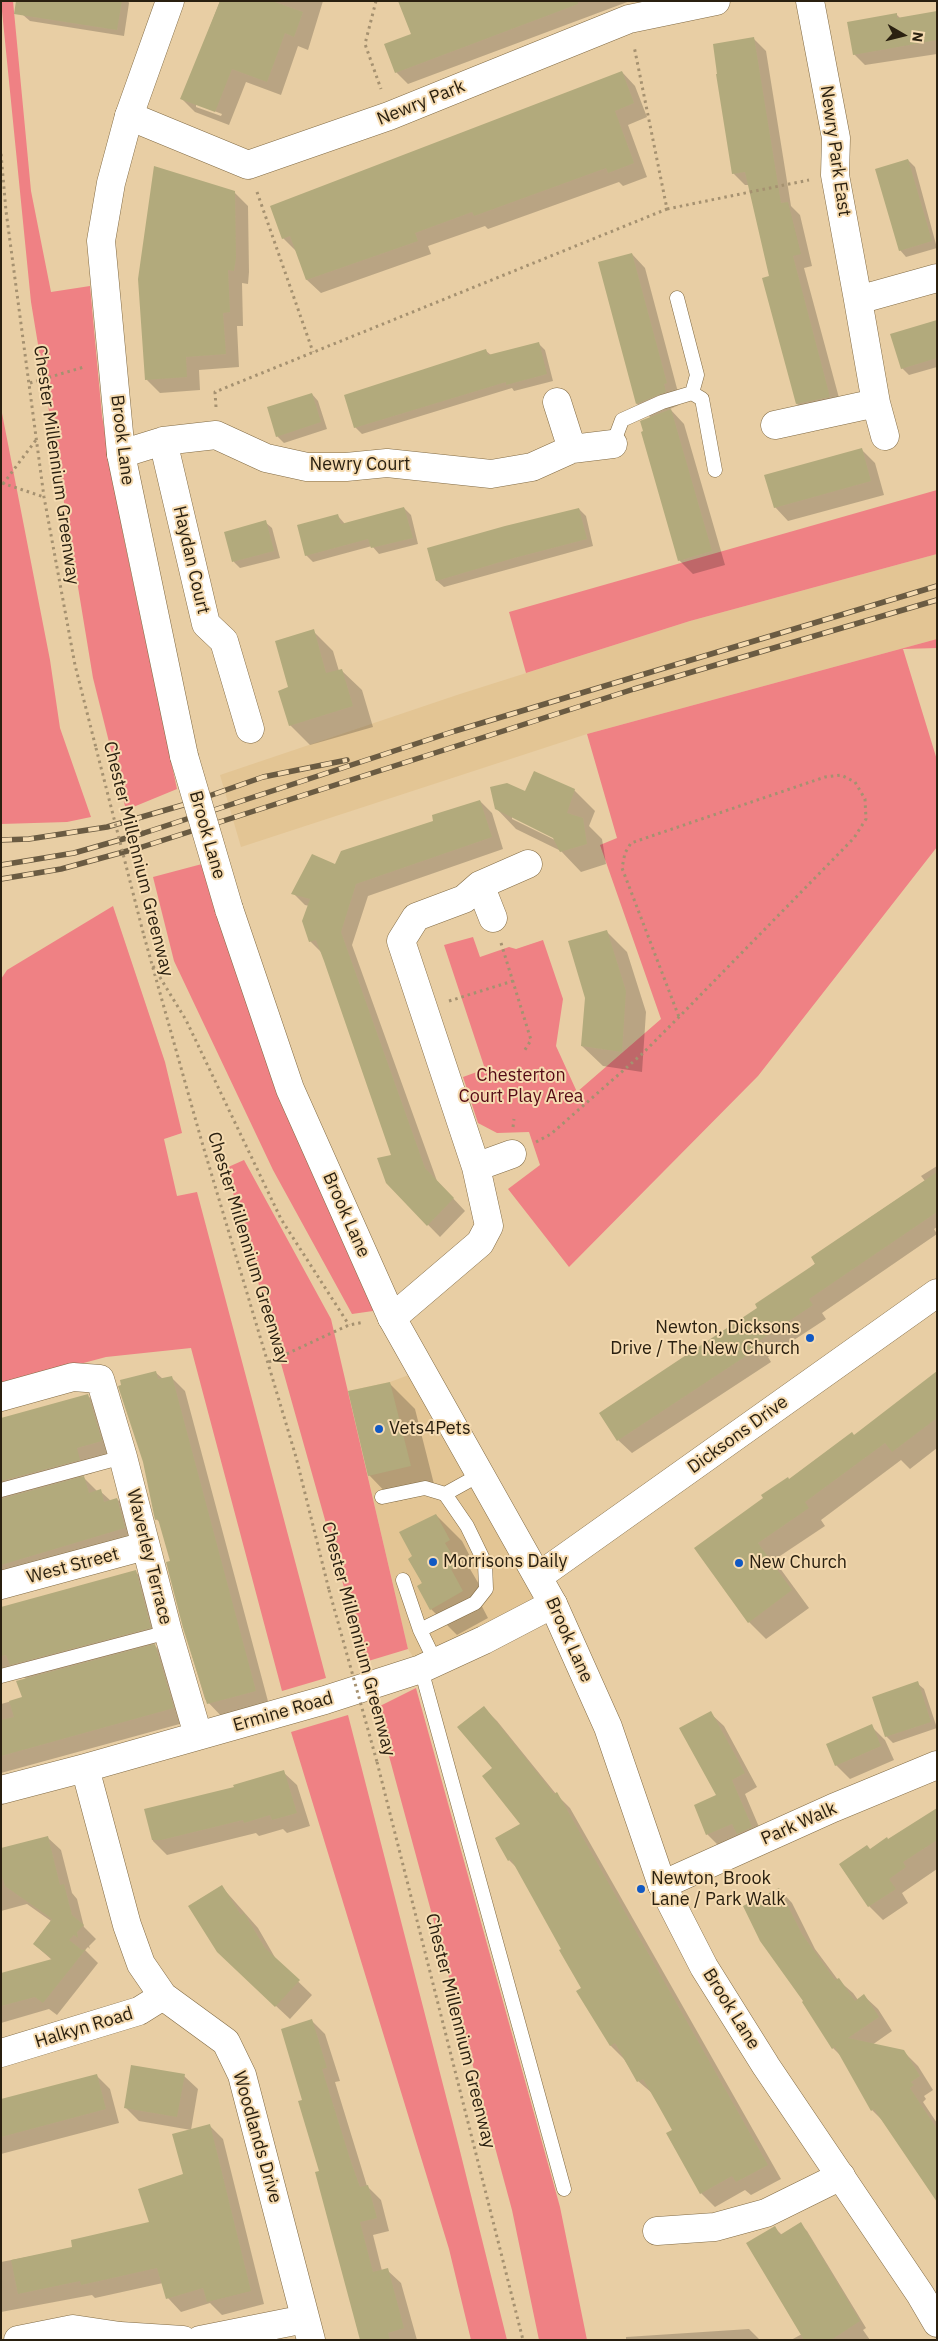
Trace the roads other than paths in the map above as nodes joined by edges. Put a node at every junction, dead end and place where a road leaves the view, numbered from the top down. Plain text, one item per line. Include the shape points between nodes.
1 (170, 1) edge
2 (716, 1) edge
3 (810, 1) edge
4 (129, 116) junction
5 (937, 278) edge
6 (677, 298) dead end
7 (858, 300) junction
8 (692, 393) junction
9 (557, 402) dead end
10 (876, 403) junction
11 (775, 425) dead end
12 (885, 436) dead end
13 (163, 441) junction
14 (613, 444) joint
15 (572, 449) junction
16 (121, 454) junction
17 (715, 470) dead end
18 (250, 729) dead end
19 (528, 864) dead end
20 (480, 886) junction
21 (493, 918) road end
22 (512, 1154) road end
23 (476, 1167) junction
24 (937, 1293) edge
25 (392, 1318) junction
26 (1, 1397) edge
27 (123, 1457) junction
28 (481, 1474) junction
29 (1, 1490) edge
30 (445, 1494) junction
31 (382, 1497) dead end
32 (145, 1546) junction
33 (539, 1576) junction
34 (403, 1580) dead end
35 (1, 1585) edge
36 (553, 1604) junction
37 (420, 1630) junction
38 (168, 1632) junction
39 (429, 1666) junction
40 (1, 1676) edge
41 (198, 1735) junction
42 (937, 1765) edge
43 (85, 1768) junction
44 (1, 1790) edge
45 (662, 1884) junction
46 (163, 1996) junction
47 (1, 2053) edge
48 (841, 2176) junction
49 (564, 2189) dead end
50 (657, 2231) dead end
51 (937, 2323) edge
52 (308, 2330) edge
53 (18, 2340) edge
54 (183, 2340) edge
55 (200, 2340) edge

1 - 4 street, Brook Lane
2 - 4 street, Newry Park via 629,18 390,116 248,165
3 - 7 street, Newry Park East via 836,138 835,175
4 - 16 street, Brook Lane via 111,183 101,241
5 - 7 street
6 - 8 lane via 697,375
7 - 10 street, Newry Park East
8 - 14 lane via 622,420
8 - 17 lane via 702,399
9 - 15 street
10 - 11 street
10 - 12 street, Newry Park East
13 - 15 street, Newry Court via 216,435 266,458 307,467 346,468 387,463 491,474 532,467
13 - 16 street
13 - 18 street, Haydan Court via 206,624 224,642
14 - 15 street, Newry Court
16 - 25 street, Brook Lane, bridge via 184,756 229,909 290,1089
19 - 20 street
20 - 21 street
20 - 23 street via 464,899 416,917 401,941
22 - 23 street
23 - 25 street via 488,1226 480,1243
24 - 33 street, Dicksons Drive
25 - 28 street, Brook Lane
26 - 27 street, Waverley Terrace via 73,1378 100,1379
27 - 29 lane
27 - 32 street, Waverley Terrace
28 - 30 lane
28 - 33 street, Brook Lane
30 - 31 lane via 425,1488
30 - 37 lane via 467,1526 485,1563 486,1589 475,1603
32 - 35 street, West Street
32 - 38 street, Waverley Terrace
33 - 36 street, Brook Lane
34 - 37 lane
36 - 39 street, Ermine Road
36 - 45 street, Brook Lane via 608,1727
37 - 39 lane
38 - 40 lane
38 - 41 street, Waverley Terrace
39 - 41 street, Ermine Road via 325,1700
39 - 49 lane
41 - 43 street, Ermine Road
42 - 45 street, Park Walk
43 - 44 street, Ermine Road
43 - 46 street, Woodlands Drive via 127,1925 141,1964
45 - 48 street, Brook Lane via 704,1967
46 - 47 street, Halkyn Road via 139,2012
46 - 52 street, Woodlands Drive via 226,2042 242,2075
48 - 50 street via 766,2213 715,2227
48 - 51 street, Brook Lane
52 - 55 street
53 - 54 street via 73,2329

